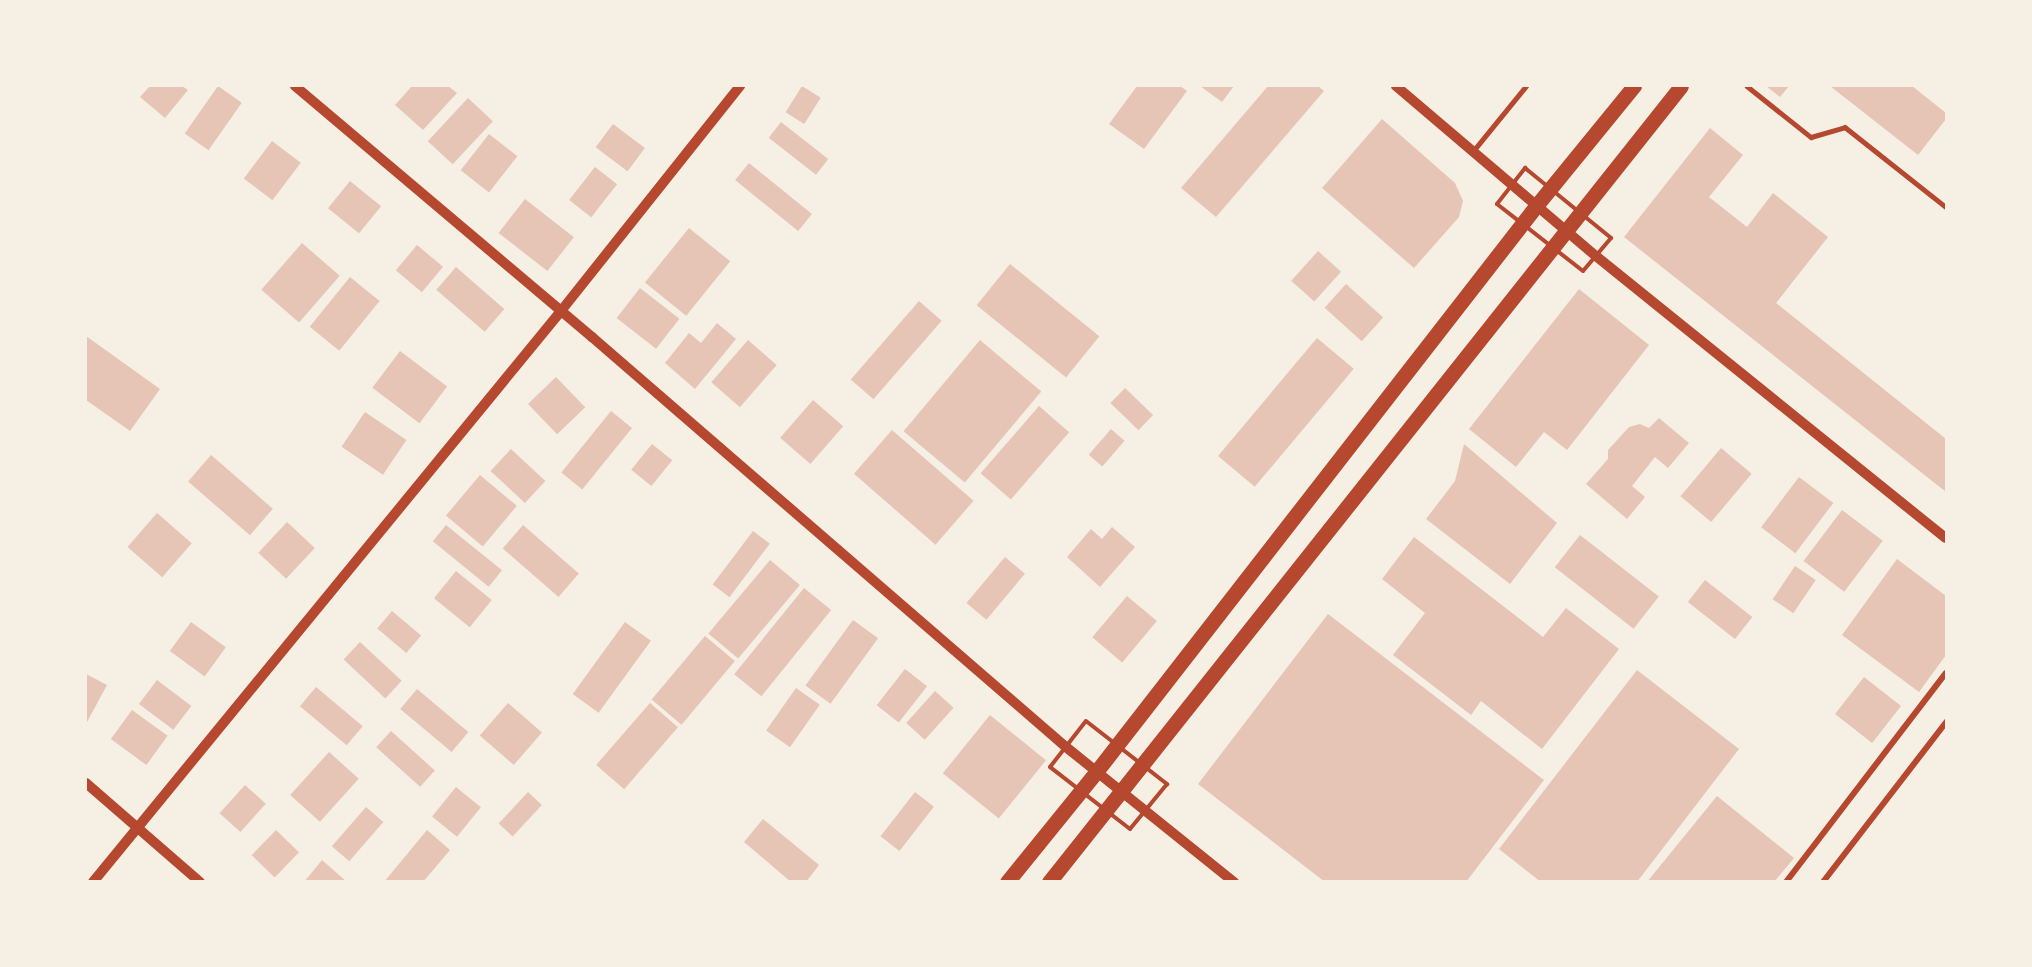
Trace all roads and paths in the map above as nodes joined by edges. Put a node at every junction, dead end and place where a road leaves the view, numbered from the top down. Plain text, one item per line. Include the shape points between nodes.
1 (295, 86) edge
2 (740, 86) edge
3 (1395, 86) edge
4 (1526, 86) edge
5 (1634, 86) edge
6 (1681, 86) edge
7 (1747, 86) edge
8 (1472, 152) junction
9 (1536, 206) junction
10 (1947, 207) edge
11 (1565, 230) junction
12 (561, 311) junction
13 (1947, 537) edge
14 (1947, 673) edge
15 (1947, 722) edge
16 (1096, 772) junction
17 (86, 783) edge
18 (1121, 792) junction
19 (137, 827) junction
20 (93, 882) edge
21 (200, 882) edge
22 (1007, 882) edge
23 (1048, 882) edge
24 (1234, 882) edge
25 (1786, 882) edge
26 (1823, 882) edge

1 - 12 street
2 - 12 street
3 - 8 street
4 - 8 lane
5 - 9 main road
6 - 11 main road
7 - 10 lane via 1810,137 1845,127
8 - 9 street
9 - 11 street
9 - 16 main road
11 - 13 street
11 - 18 main road
12 - 16 street
12 - 19 street
14 - 25 street
15 - 26 street
16 - 18 street
16 - 22 main road
17 - 19 street
18 - 23 main road
18 - 24 street
19 - 20 street
19 - 21 street

